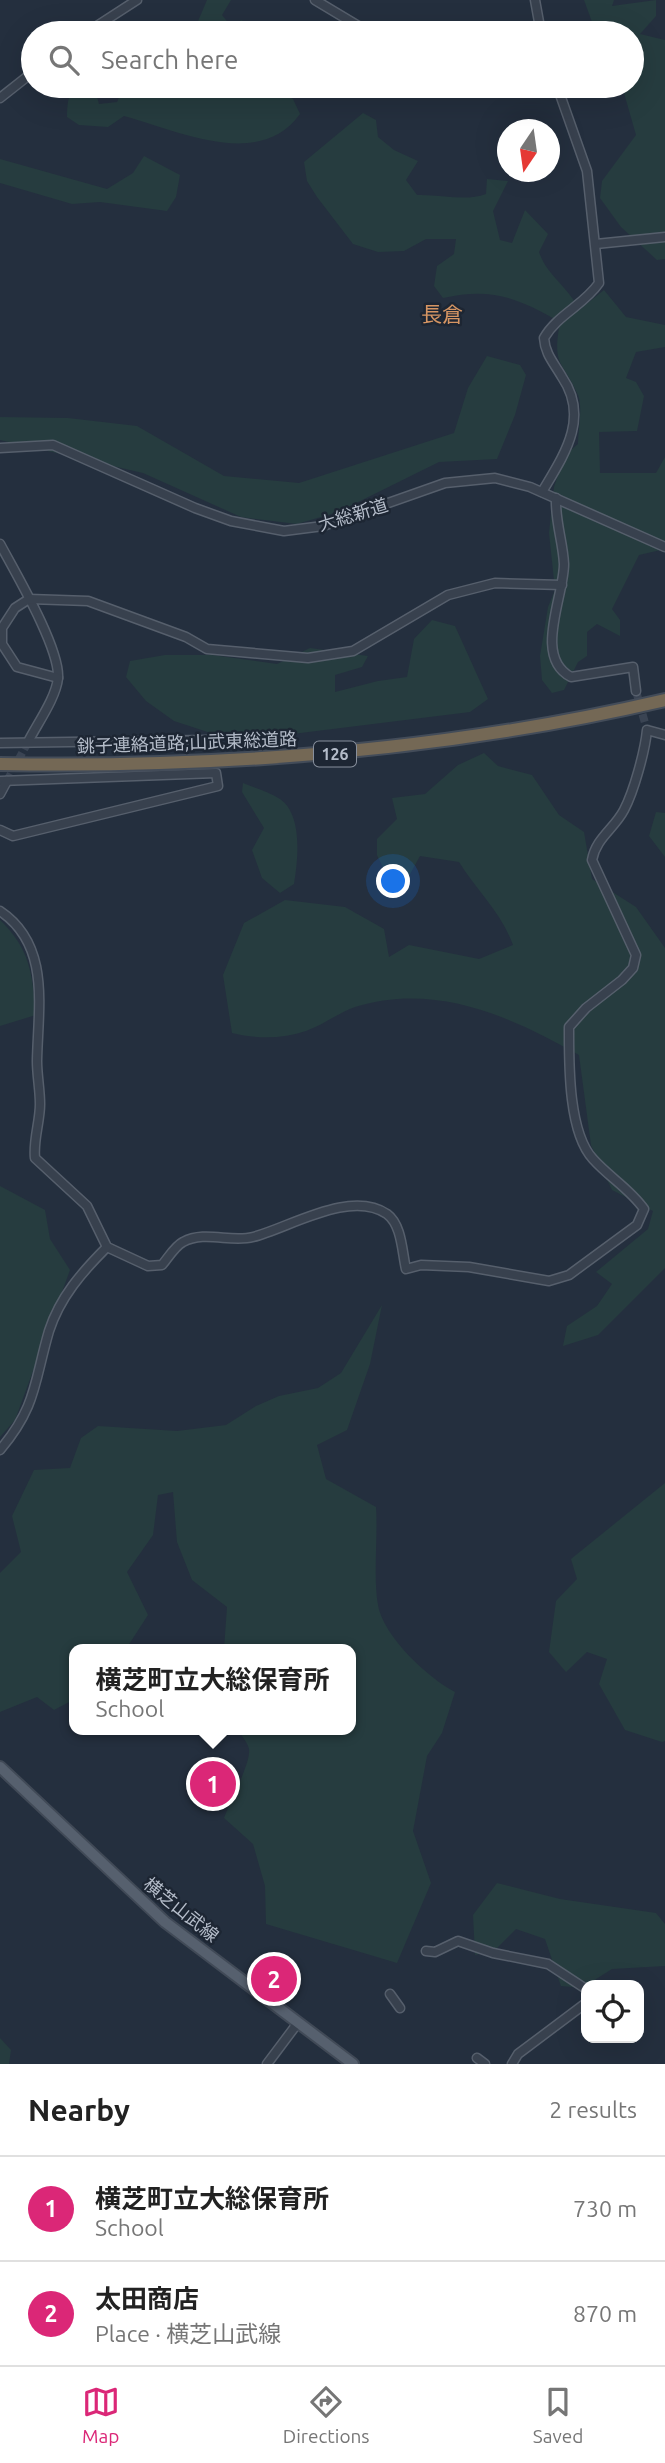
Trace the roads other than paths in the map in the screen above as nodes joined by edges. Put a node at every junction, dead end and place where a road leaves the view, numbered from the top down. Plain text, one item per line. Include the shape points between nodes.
1 (137, 0) edge
2 (315, 0) edge
3 (535, 0) edge
4 (105, 21) edge
5 (350, 21) edge
6 (539, 21) edge
7 (21, 81) edge
8 (0, 98) edge
9 (560, 98) edge
10 (665, 237) edge
11 (596, 244) junction
12 (0, 448) edge
13 (542, 492) junction
14 (556, 498) junction
15 (0, 544) edge
16 (665, 547) edge
17 (562, 585) junction
18 (29, 599) junction
19 (58, 678) junction
20 (636, 691) tunnel mouth
21 (665, 700) edge
22 (665, 735) edge
23 (209, 740) dead end
24 (28, 742) junction
25 (0, 743) edge
26 (0, 764) edge
27 (3, 781) edge
28 (0, 794) edge
29 (0, 830) edge
30 (0, 911) edge
31 (107, 1247) junction
32 (0, 1450) edge
33 (0, 1767) edge
34 (426, 1951) dead end
35 (581, 1986) edge
36 (390, 1994) dead end
37 (581, 2007) edge
38 (400, 2008) dead end
39 (297, 2024) junction
40 (477, 2058) dead end
41 (267, 2064) edge
42 (353, 2064) edge
43 (485, 2064) edge
44 (512, 2064) edge

1 - 4 street
2 - 5 street
3 - 6 street
7 - 8 street
9 - 11 street via 587,171
10 - 11 street
11 - 13 street via 599,284 550,327 544,338 550,359 575,398 575,419 567,447
12 - 13 street, 大総新道 via 53,445 195,508 268,530 323,526 444,483 470,479 495,478
13 - 14 street, 大総新道
14 - 16 street, 大総新道
14 - 17 street
15 - 18 street
17 - 18 street via 495,583 448,595 353,651 308,659 207,649 88,601
17 - 20 street via 553,653 559,670 571,677 632,667
18 - 19 street via 54,656
18 - 19 street via 15,608 2,628 2,645 17,667
19 - 24 street
21 - 26 highway, 銚子連絡道路;山武東総道路 / 126 via 474,737 308,757 154,765
22 - 31 street via 647,730 642,763 624,810 594,847 592,860 628,933 636,955 633,968 569,1027 581,1142 644,1209 637,1225 569,1275 549,1281 469,1267 421,1265 406,1269 397,1227 390,1216 355,1207 323,1211 250,1238 196,1237 181,1242 162,1265 148,1266
23 - 24 street
24 - 25 street
27 - 28 street
27 - 29 street via 216,773 218,786 13,836
30 - 31 street via 22,930 39,983 40,1106 35,1158 87,1206
31 - 32 street via 70,1286 50,1329 36,1392
33 - 39 main road, 横芝山武線 via 154,1912
34 - 35 street via 435,1952 458,1941 548,1964
36 - 38 street
37 - 44 street via 518,2054
39 - 41 street
39 - 42 main road, 横芝山武線
40 - 43 street

